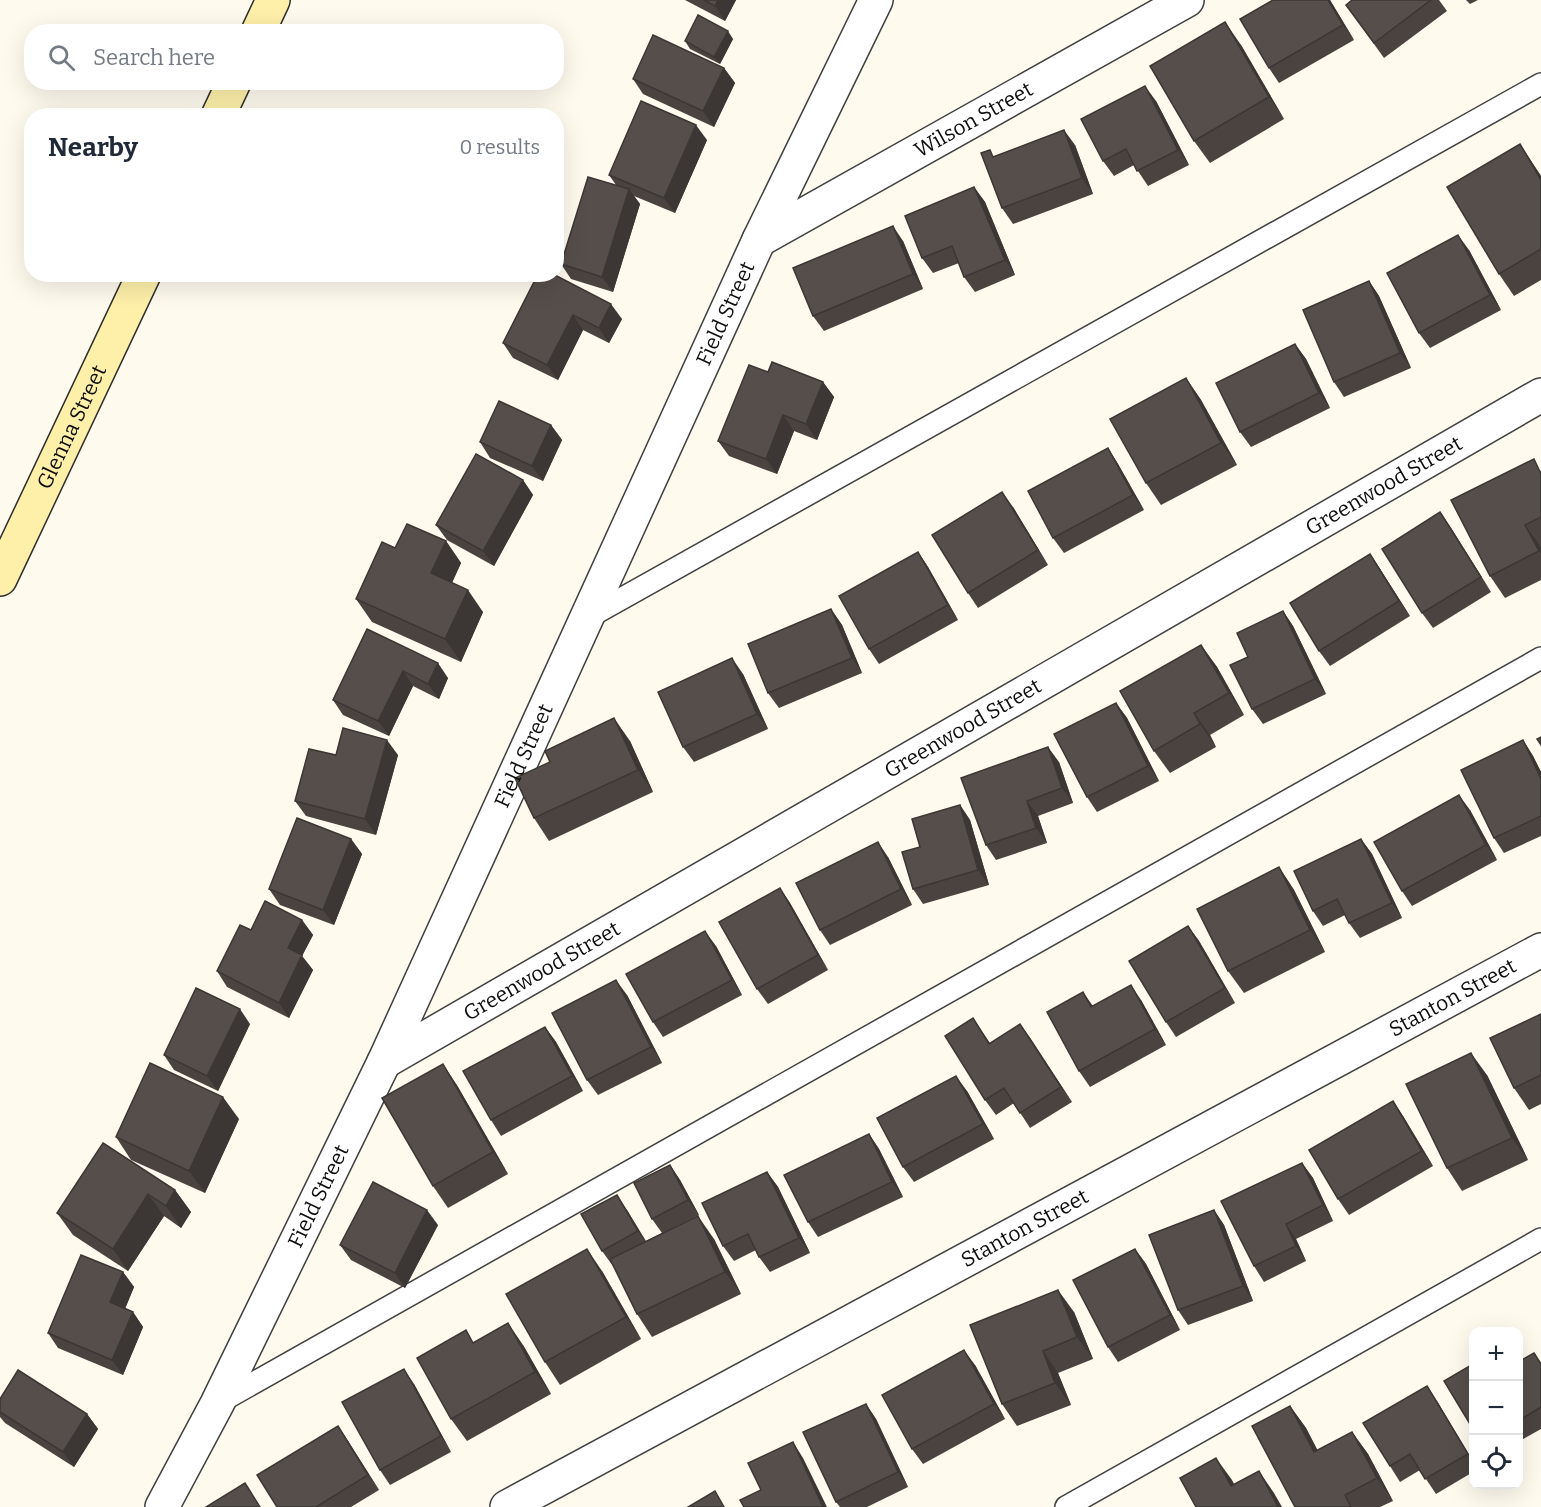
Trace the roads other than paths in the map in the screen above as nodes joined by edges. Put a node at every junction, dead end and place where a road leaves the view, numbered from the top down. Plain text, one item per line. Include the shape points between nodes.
1 (273, 0) edge
2 (876, 0) edge
3 (1187, 0) edge
4 (262, 24) edge
5 (1541, 84) edge
6 (230, 90) edge
7 (222, 108) edge
8 (759, 240) junction
9 (140, 282) edge
10 (1541, 395) edge
11 (0, 579) edge
12 (586, 618) junction
13 (1541, 658) edge
14 (1541, 950) edge
15 (384, 1062) junction
16 (1541, 1239) edge
17 (218, 1404) junction
18 (162, 1507) edge
19 (507, 1507) edge
20 (1066, 1507) edge

1 - 4 main road
2 - 8 street, Field Street
3 - 8 street, Wilson Street
5 - 12 lane
6 - 7 main road
8 - 12 street, Field Street
9 - 11 main road, Glenna Street
10 - 15 street, Greenwood Street
12 - 15 street, Field Street
13 - 17 lane
14 - 19 street, Stanton Street
15 - 17 street, Field Street
16 - 20 lane
17 - 18 street, Field Street

